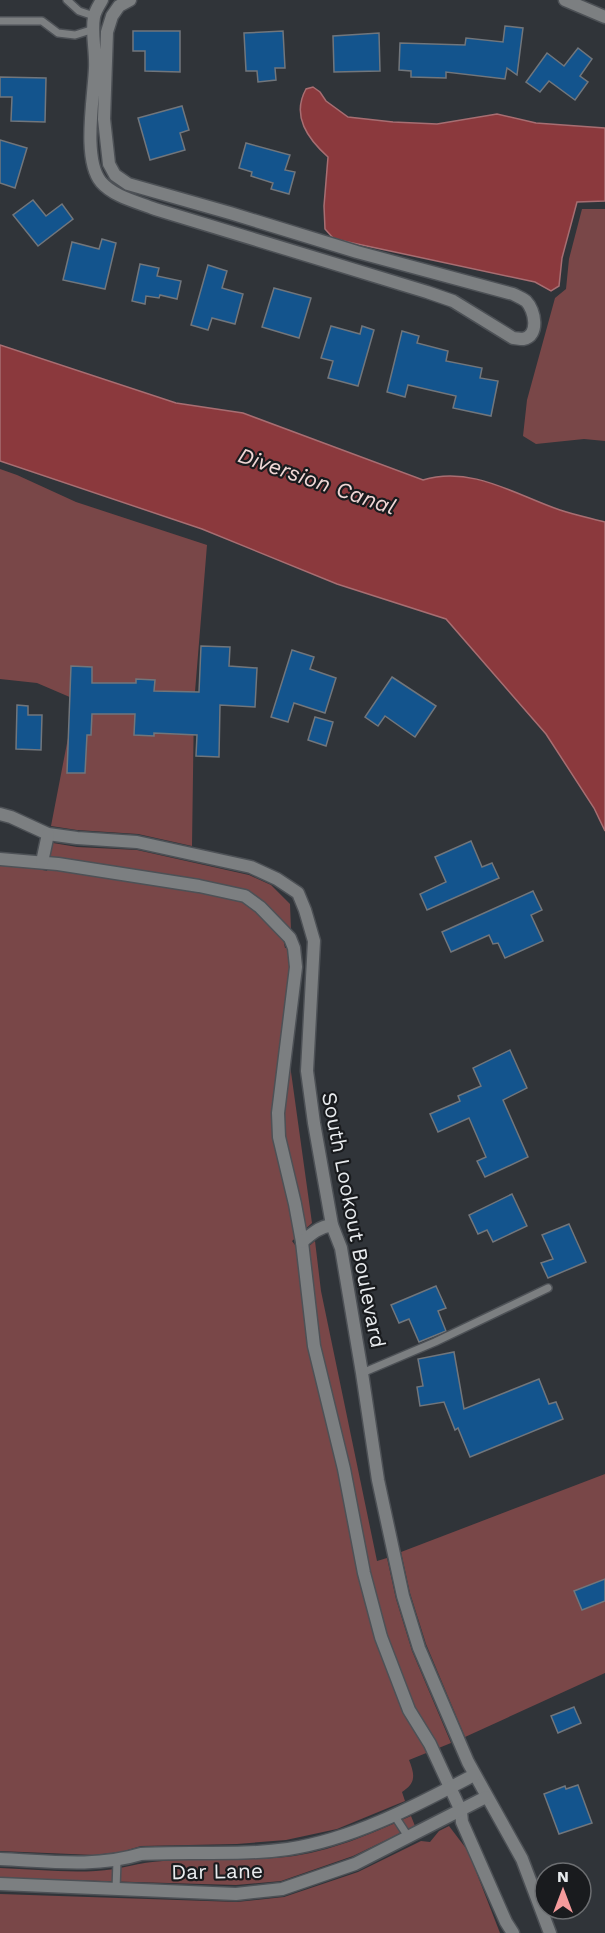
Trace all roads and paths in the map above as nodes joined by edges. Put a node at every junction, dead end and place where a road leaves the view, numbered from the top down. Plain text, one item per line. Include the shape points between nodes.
1 (67, 0) edge
2 (102, 0) edge
3 (130, 0) edge
4 (565, 0) edge
5 (94, 16) junction
6 (605, 17) edge
7 (0, 21) edge
8 (94, 29) junction
9 (99, 91) junction
10 (125, 182) junction
11 (117, 194) junction
12 (285, 231) junction
13 (279, 247) junction
14 (408, 267) junction
15 (402, 284) junction
16 (0, 814) edge
17 (48, 834) junction
18 (0, 859) edge
19 (42, 862) junction
20 (312, 932) junction
21 (290, 938) junction
22 (332, 1225) junction
23 (302, 1242) junction
24 (548, 1288) dead end
25 (362, 1373) junction
26 (474, 1775) junction
27 (450, 1787) junction
28 (486, 1797) junction
29 (461, 1811) junction
30 (394, 1815) junction
31 (409, 1838) junction
32 (0, 1859) edge
33 (117, 1860) junction
34 (0, 1884) edge
35 (116, 1889) junction
36 (513, 1933) edge
37 (550, 1933) edge

1 - 5 lane
2 - 5 street
3 - 9 street via 112,16
4 - 6 street
5 - 8 street
7 - 8 lane via 42,21 58,33 75,35
8 - 9 street
9 - 10 street via 109,164
9 - 11 street via 91,137 94,168 102,182
10 - 11 street
10 - 12 street
11 - 13 street
12 - 13 street
12 - 14 street
13 - 15 street
14 - 15 street
14 - 15 street via 513,294 531,308 535,325 524,339 513,338 453,301
16 - 17 street, South Lookout Boulevard
17 - 19 street
17 - 20 street, South Lookout Boulevard via 137,842 252,867 298,893
18 - 19 street
19 - 21 street via 245,896
20 - 21 street
20 - 22 street, South Lookout Boulevard via 307,1071
21 - 23 street via 296,967 278,1113 279,1137
22 - 23 street via 324,1226
22 - 25 street, South Lookout Boulevard via 341,1248
23 - 27 street via 314,1346 372,1605 401,1690
24 - 25 lane
25 - 26 street, South Lookout Boulevard via 378,1480 403,1596 419,1647
26 - 27 street, Dar Lane
26 - 28 street, South Lookout Boulevard
27 - 29 street
27 - 30 street, Dar Lane
28 - 29 street, Dar Lane
28 - 37 street, South Lookout Boulevard via 522,1859
29 - 31 street, Dar Lane
29 - 36 street via 462,1822
30 - 31 lane
30 - 33 street, Dar Lane via 339,1837 287,1849 166,1852
31 - 35 street, Dar Lane via 355,1864 282,1889 237,1894
32 - 33 street, Dar Lane via 94,1863
33 - 35 lane
34 - 35 street, Dar Lane

